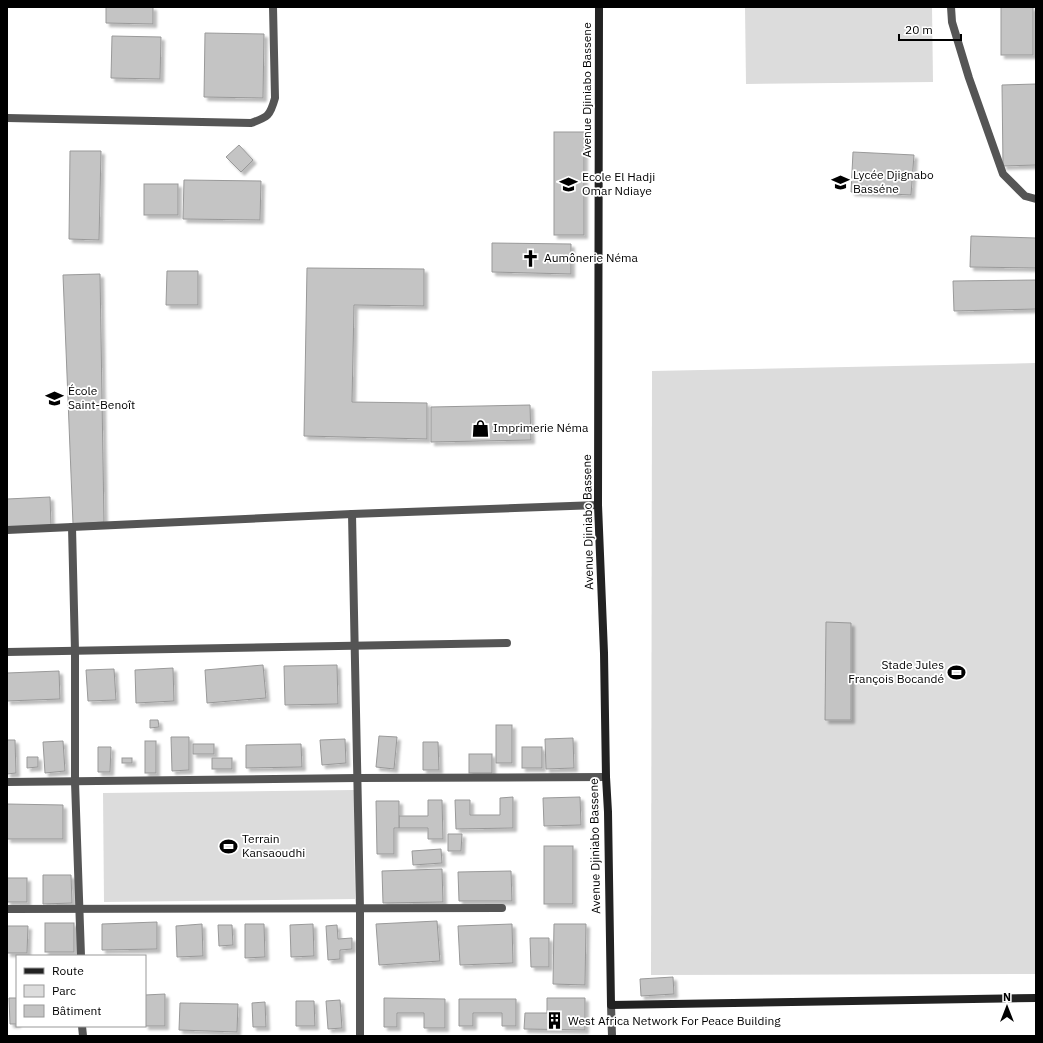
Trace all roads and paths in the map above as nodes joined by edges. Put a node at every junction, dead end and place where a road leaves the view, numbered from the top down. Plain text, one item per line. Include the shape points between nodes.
1 (273, 7) edge
2 (599, 7) edge
3 (951, 7) edge
4 (7, 118) edge
5 (1036, 199) edge
6 (598, 505) junction
7 (352, 514) junction
8 (72, 527) junction
9 (7, 530) edge
10 (507, 643) dead end
11 (354, 645) junction
12 (75, 651) junction
13 (7, 652) edge
14 (357, 778) junction
15 (606, 778) junction
16 (7, 782) edge
17 (75, 782) junction
18 (502, 908) dead end
19 (7, 909) edge
20 (81, 909) junction
21 (360, 909) junction
22 (81, 955) edge
23 (1036, 998) edge
24 (611, 1006) junction
25 (360, 1036) edge
26 (612, 1036) edge

1 - 4 street via 275,98 272,110 264,119 251,123
2 - 6 main road, Avenue Djiniabo Bassene
3 - 5 street via 952,22 965,65 1003,174 1025,196
6 - 7 street
6 - 15 main road, Avenue Djiniabo Bassene
7 - 8 street
7 - 11 street
8 - 9 street
8 - 12 street
10 - 11 street
11 - 12 street
11 - 14 street
12 - 13 street
12 - 17 street
14 - 15 street
14 - 17 street
14 - 21 street
15 - 24 main road, Avenue Djiniabo Bassene
16 - 17 street
17 - 20 street
18 - 21 street
19 - 20 street
20 - 21 street
20 - 22 street
21 - 25 street
23 - 24 main road
24 - 26 street, Avenue Djiniabo Bassene

